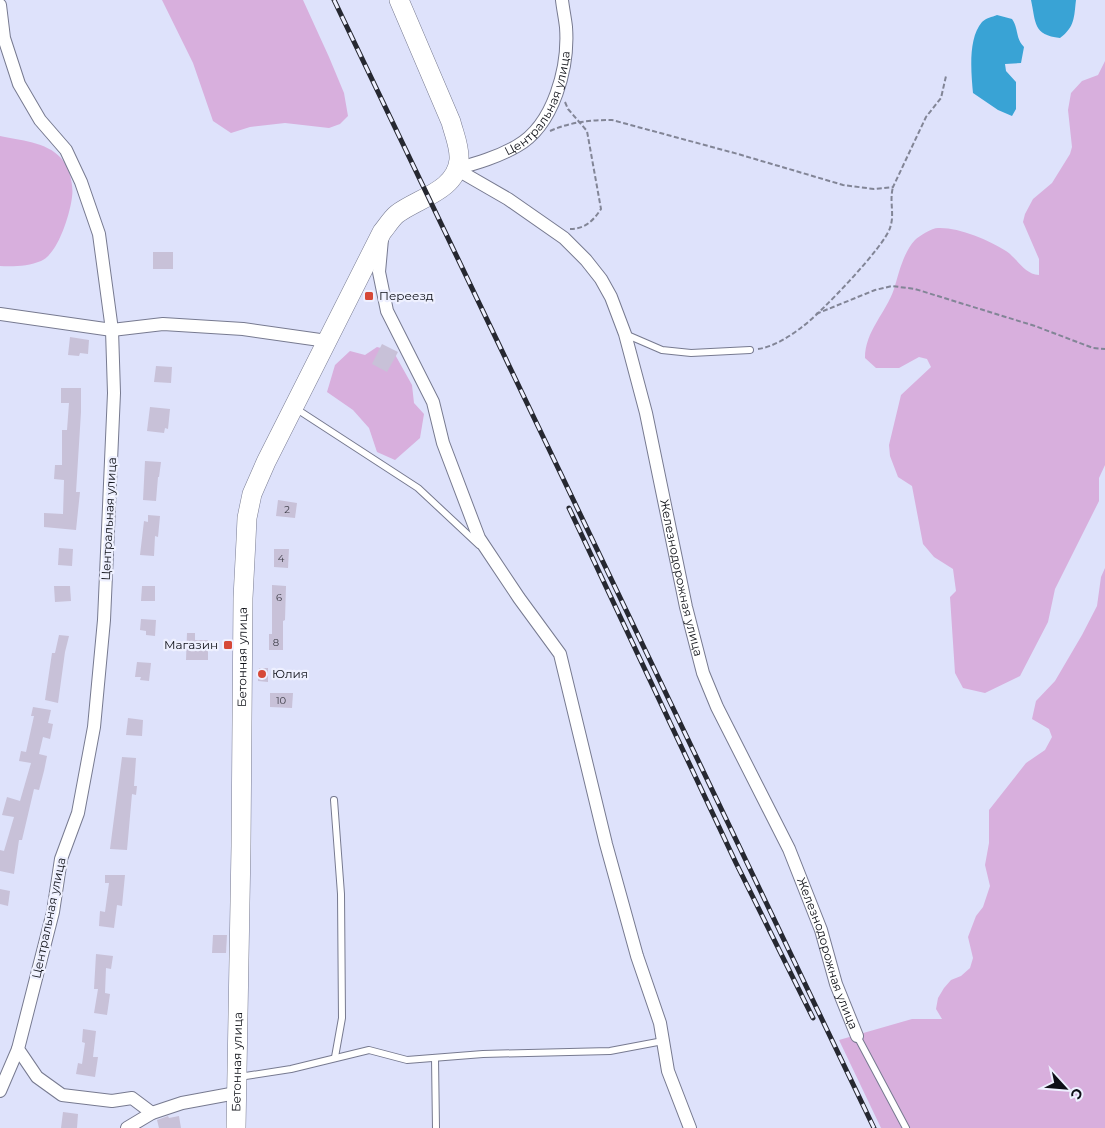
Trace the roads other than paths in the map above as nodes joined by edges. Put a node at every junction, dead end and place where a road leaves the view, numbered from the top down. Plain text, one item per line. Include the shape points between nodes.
1 (399, 0) edge
2 (562, 0) edge
3 (0, 5) edge
4 (456, 170) junction
5 (387, 226) junction
6 (0, 314) edge
7 (112, 330) junction
8 (625, 334) junction
9 (327, 341) junction
10 (750, 350) road end
11 (294, 407) junction
12 (490, 554) junction
13 (334, 800) dead end
14 (857, 1036) joint
15 (663, 1041) junction
16 (18, 1049) junction
17 (335, 1057) junction
18 (435, 1058) junction
19 (236, 1085) junction
20 (0, 1091) edge
21 (152, 1112) junction
22 (127, 1128) edge
23 (236, 1128) edge
24 (436, 1128) edge
25 (690, 1128) edge
26 (906, 1128) edge

1 - 4 main road via 451,122 458,151
2 - 4 street, Центральная улица via 566,28 563,67 555,98 540,128 518,146
3 - 7 street, Центральная улица via 4,38 19,84 40,120 66,150 99,234
4 - 5 main road via 444,186 398,214
4 - 8 street, Железнодорожная улица via 508,199 564,238 601,279
5 - 9 main road, Бетонная улица
5 - 12 street via 379,272 387,311 433,402 443,443 478,538
6 - 7 street
7 - 9 street via 162,324 243,329
7 - 16 street, Центральная улица via 114,393 106,580 94,727 78,813 61,858 53,912
8 - 10 lane via 662,350 690,353
8 - 14 street, Железнодорожная улица via 646,414 702,672 789,849
9 - 11 main road, Бетонная улица
11 - 12 lane via 418,488
11 - 19 main road, Бетонная улица via 258,479 247,518
12 - 15 street via 560,654 606,844
13 - 17 lane via 341,894 342,1018
14 - 26 lane
15 - 18 lane via 610,1051
15 - 25 street via 668,1071
16 - 20 street, Центральная улица
16 - 21 street via 37,1077 62,1094 112,1101 132,1098
17 - 18 lane via 369,1050 407,1060
17 - 19 lane
18 - 24 lane
19 - 21 street
19 - 23 main road, Бетонная улица
21 - 22 street

